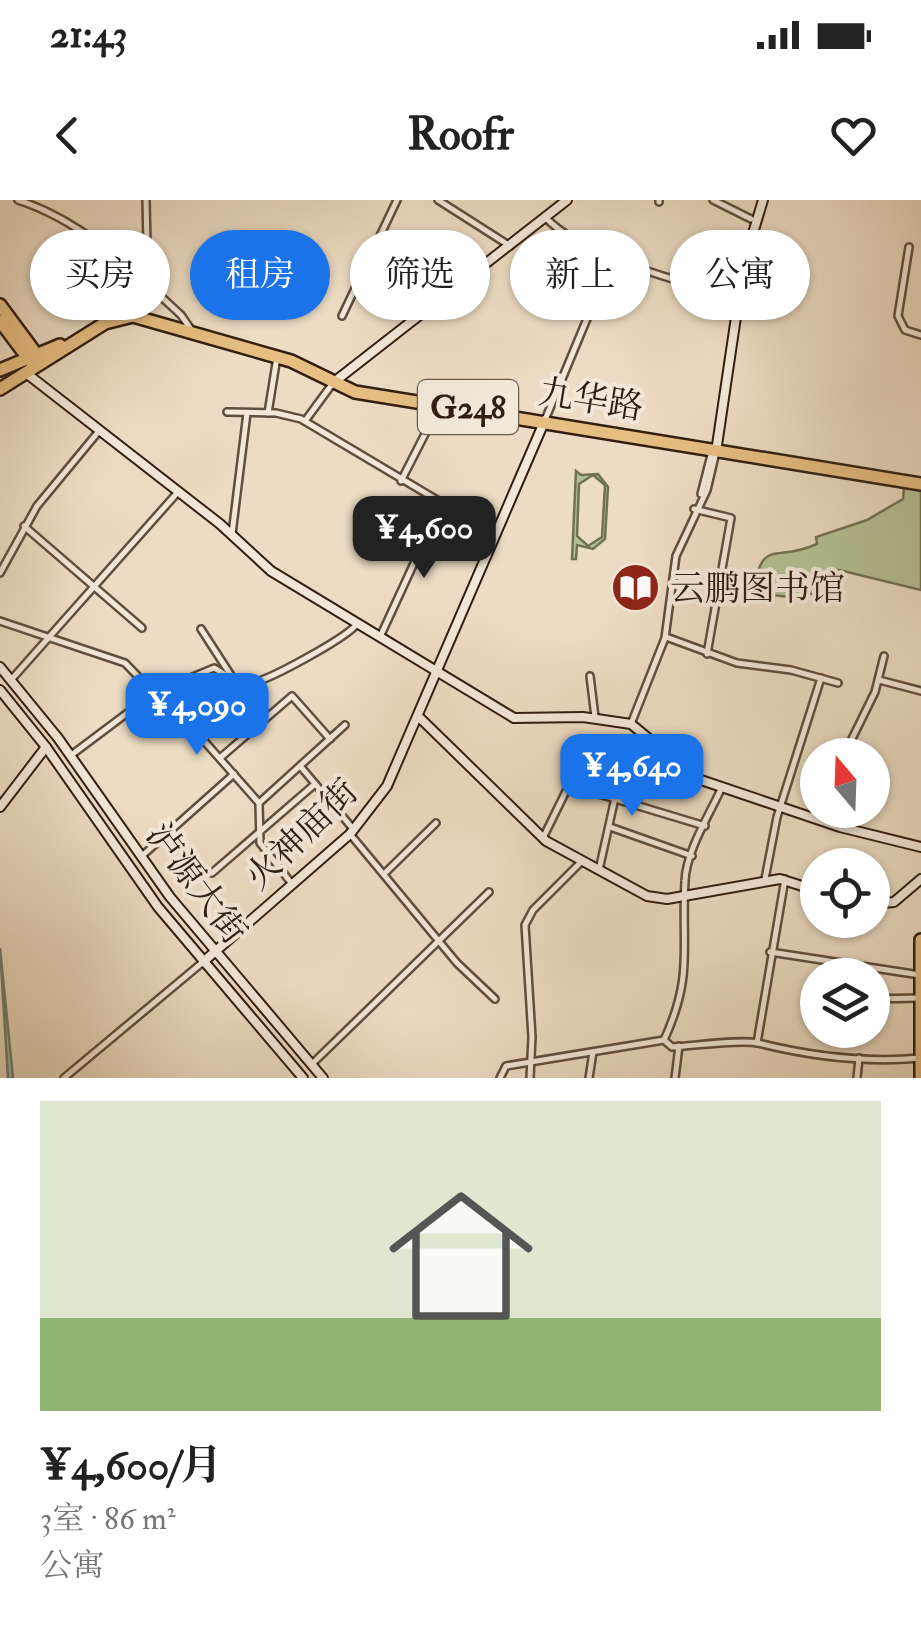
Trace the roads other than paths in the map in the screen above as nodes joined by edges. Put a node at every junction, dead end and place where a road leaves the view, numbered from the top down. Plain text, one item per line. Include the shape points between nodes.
1 (18, 200) edge
2 (146, 200) edge
3 (398, 200) edge
4 (438, 200) edge
5 (454, 200) edge
6 (566, 200) edge
7 (713, 200) edge
8 (760, 200) edge
9 (450, 207) junction
10 (546, 218) junction
11 (751, 218) junction
12 (82, 230) edge
13 (147, 230) edge
14 (531, 230) edge
15 (560, 230) edge
16 (748, 230) edge
17 (510, 246) joint
18 (909, 247) dead end
19 (0, 305) edge
20 (170, 308) edge
21 (342, 316) dead end
22 (586, 320) edge
23 (730, 320) edge
24 (0, 321) edge
25 (190, 328) junction
26 (921, 335) edge
27 (277, 357) junction
28 (33, 362) junction
29 (0, 370) edge
30 (336, 380) junction
31 (0, 388) edge
32 (431, 406) junction
33 (227, 412) dead end
34 (268, 413) junction
35 (248, 414) junction
36 (305, 421) junction
37 (544, 422) junction
38 (98, 431) junction
39 (714, 449) junction
40 (401, 481) junction
41 (921, 482) edge
42 (178, 492) junction
43 (448, 510) junction
44 (694, 510) junction
45 (24, 526) junction
46 (232, 535) junction
47 (496, 536) junction
48 (0, 573) edge
49 (96, 586) junction
50 (0, 620) edge
51 (357, 624) junction
52 (142, 628) dead end
53 (201, 629) dead end
54 (666, 637) junction
55 (49, 638) junction
56 (380, 638) junction
57 (707, 654) junction
58 (884, 656) dead end
59 (0, 667) edge
60 (439, 672) junction
61 (590, 676) dead end
62 (232, 678) junction
63 (821, 678) junction
64 (12, 680) junction
65 (878, 680) junction
66 (838, 684) dead end
67 (0, 690) edge
68 (921, 691) edge
69 (157, 692) junction
70 (420, 717) junction
71 (595, 718) junction
72 (631, 724) junction
73 (345, 725) dead end
74 (852, 738) edge
75 (330, 739) junction
76 (46, 747) junction
77 (70, 756) junction
78 (220, 758) junction
79 (301, 767) junction
80 (234, 774) junction
81 (315, 784) junction
82 (722, 787) junction
83 (616, 797) junction
84 (259, 804) junction
85 (780, 806) junction
86 (0, 807) edge
87 (800, 810) edge
88 (436, 823) dead end
89 (705, 826) junction
90 (610, 828) junction
91 (861, 828) edge
92 (260, 830) junction
93 (352, 832) junction
94 (542, 838) junction
95 (921, 847) edge
96 (692, 856) junction
97 (140, 857) junction
98 (580, 863) junction
99 (212, 873) dead end
100 (598, 873) junction
101 (384, 874) junction
102 (765, 879) junction
103 (786, 879) junction
104 (921, 880) edge
105 (292, 884) junction
106 (800, 885) edge
107 (489, 892) dead end
108 (686, 895) junction
109 (890, 902) edge
110 (439, 940) junction
111 (921, 940) edge
112 (214, 952) junction
113 (770, 952) junction
114 (920, 957) edge
115 (203, 962) junction
116 (920, 975) edge
117 (920, 998) edge
118 (495, 999) dead end
119 (890, 999) edge
120 (664, 1040) junction
121 (756, 1043) junction
122 (679, 1046) junction
123 (592, 1052) junction
124 (532, 1058) junction
125 (859, 1058) junction
126 (920, 1058) edge
127 (312, 1065) junction
128 (64, 1078) edge
129 (303, 1078) edge
130 (323, 1078) edge
131 (500, 1078) edge
132 (530, 1078) edge
133 (589, 1078) edge
134 (675, 1078) edge
135 (857, 1078) edge
136 (921, 1078) edge

1 - 12 street
2 - 13 street
3 - 21 street
4 - 9 street
5 - 9 street
6 - 10 street
7 - 11 street
8 - 11 street
8 - 39 street
9 - 17 street
10 - 14 street
10 - 15 street
11 - 16 street
17 - 30 street
18 - 26 street via 898,319 905,330
19 - 28 highway
20 - 25 street
22 - 37 street
23 - 39 street
24 - 28 highway
25 - 28 highway, 九华路 / G248 via 126,311
25 - 30 highway, 九华路 / G248 via 293,355
27 - 28 highway, 九华路 / G248 via 133,316 105,323
27 - 30 highway, 九华路 / G248
27 - 34 street
28 - 29 highway
28 - 31 highway
28 - 38 street
30 - 32 highway, 九华路 / G248 via 355,392
30 - 36 street
30 - 37 highway, 九华路 / G248
32 - 37 highway, 九华路 / G248
32 - 40 street via 426,432
33 - 35 street
34 - 35 street
34 - 36 street
35 - 46 street
36 - 40 street
37 - 39 highway, 九华路 / G248
37 - 47 street, 火神庙街
38 - 42 street
38 - 45 street
39 - 41 highway, 九华路 / G248
39 - 44 street
40 - 43 street
42 - 46 street
42 - 49 street
43 - 47 street
43 - 56 street via 420,548
44 - 54 street via 675,558
44 - 57 street via 731,518
45 - 48 street
45 - 49 street
46 - 51 street via 264,565
47 - 60 street, 火神庙街
49 - 52 street
49 - 55 street
50 - 55 street
51 - 56 street
51 - 62 street via 341,641 258,681
53 - 62 street
54 - 57 street
54 - 72 street
55 - 64 street
55 - 69 street via 125,663
56 - 60 street
57 - 63 street
58 - 65 street
59 - 64 street, 泸源大街
60 - 70 street, 火神庙街
60 - 71 street via 518,720
61 - 71 street
62 - 69 street via 208,668
63 - 66 street
63 - 85 street
64 - 77 street, 泸源大街
65 - 68 street
65 - 74 street
67 - 76 street, 泸源大街
69 - 77 street
69 - 78 street
70 - 93 street, 火神庙街 via 387,786
70 - 94 street
71 - 72 street
72 - 82 street via 681,770
73 - 75 street
75 - 78 street via 292,696
75 - 79 street
76 - 86 street
76 - 115 street, 泸源大街
77 - 97 street, 泸源大街
78 - 80 street
79 - 81 street
79 - 84 street
80 - 84 street
80 - 97 street
81 - 92 street
81 - 93 street
82 - 85 street
82 - 89 street
83 - 89 street
83 - 90 street
83 - 94 street via 570,784
84 - 92 street
85 - 87 street
85 - 102 street
88 - 101 street
89 - 96 street
90 - 96 street
90 - 100 street
91 - 95 street
92 - 99 street
92 - 105 street via 262,847
93 - 101 street
93 - 105 street, 火神庙街
94 - 98 street
96 - 108 street
97 - 112 street, 泸源大街
98 - 100 street
98 - 124 street via 525,925
100 - 108 street via 651,898
101 - 110 street
102 - 103 street
102 - 108 street
103 - 106 street
103 - 113 street
104 - 109 street
105 - 112 street, 火神庙街
107 - 110 street
108 - 120 street via 685,982
110 - 118 street
110 - 127 street
111 - 114 highway
112 - 115 street, 火神庙街
112 - 127 street, 泸源大街
113 - 116 street
113 - 121 street
114 - 116 highway
115 - 128 street
115 - 129 street, 泸源大街
116 - 117 highway
117 - 119 street
117 - 126 highway
120 - 122 street
120 - 123 street
121 - 122 street
121 - 125 street
122 - 134 street
123 - 124 street
123 - 133 street
124 - 131 street via 506,1066
124 - 132 street
125 - 126 street
125 - 135 street
126 - 136 highway
127 - 130 street, 泸源大街

